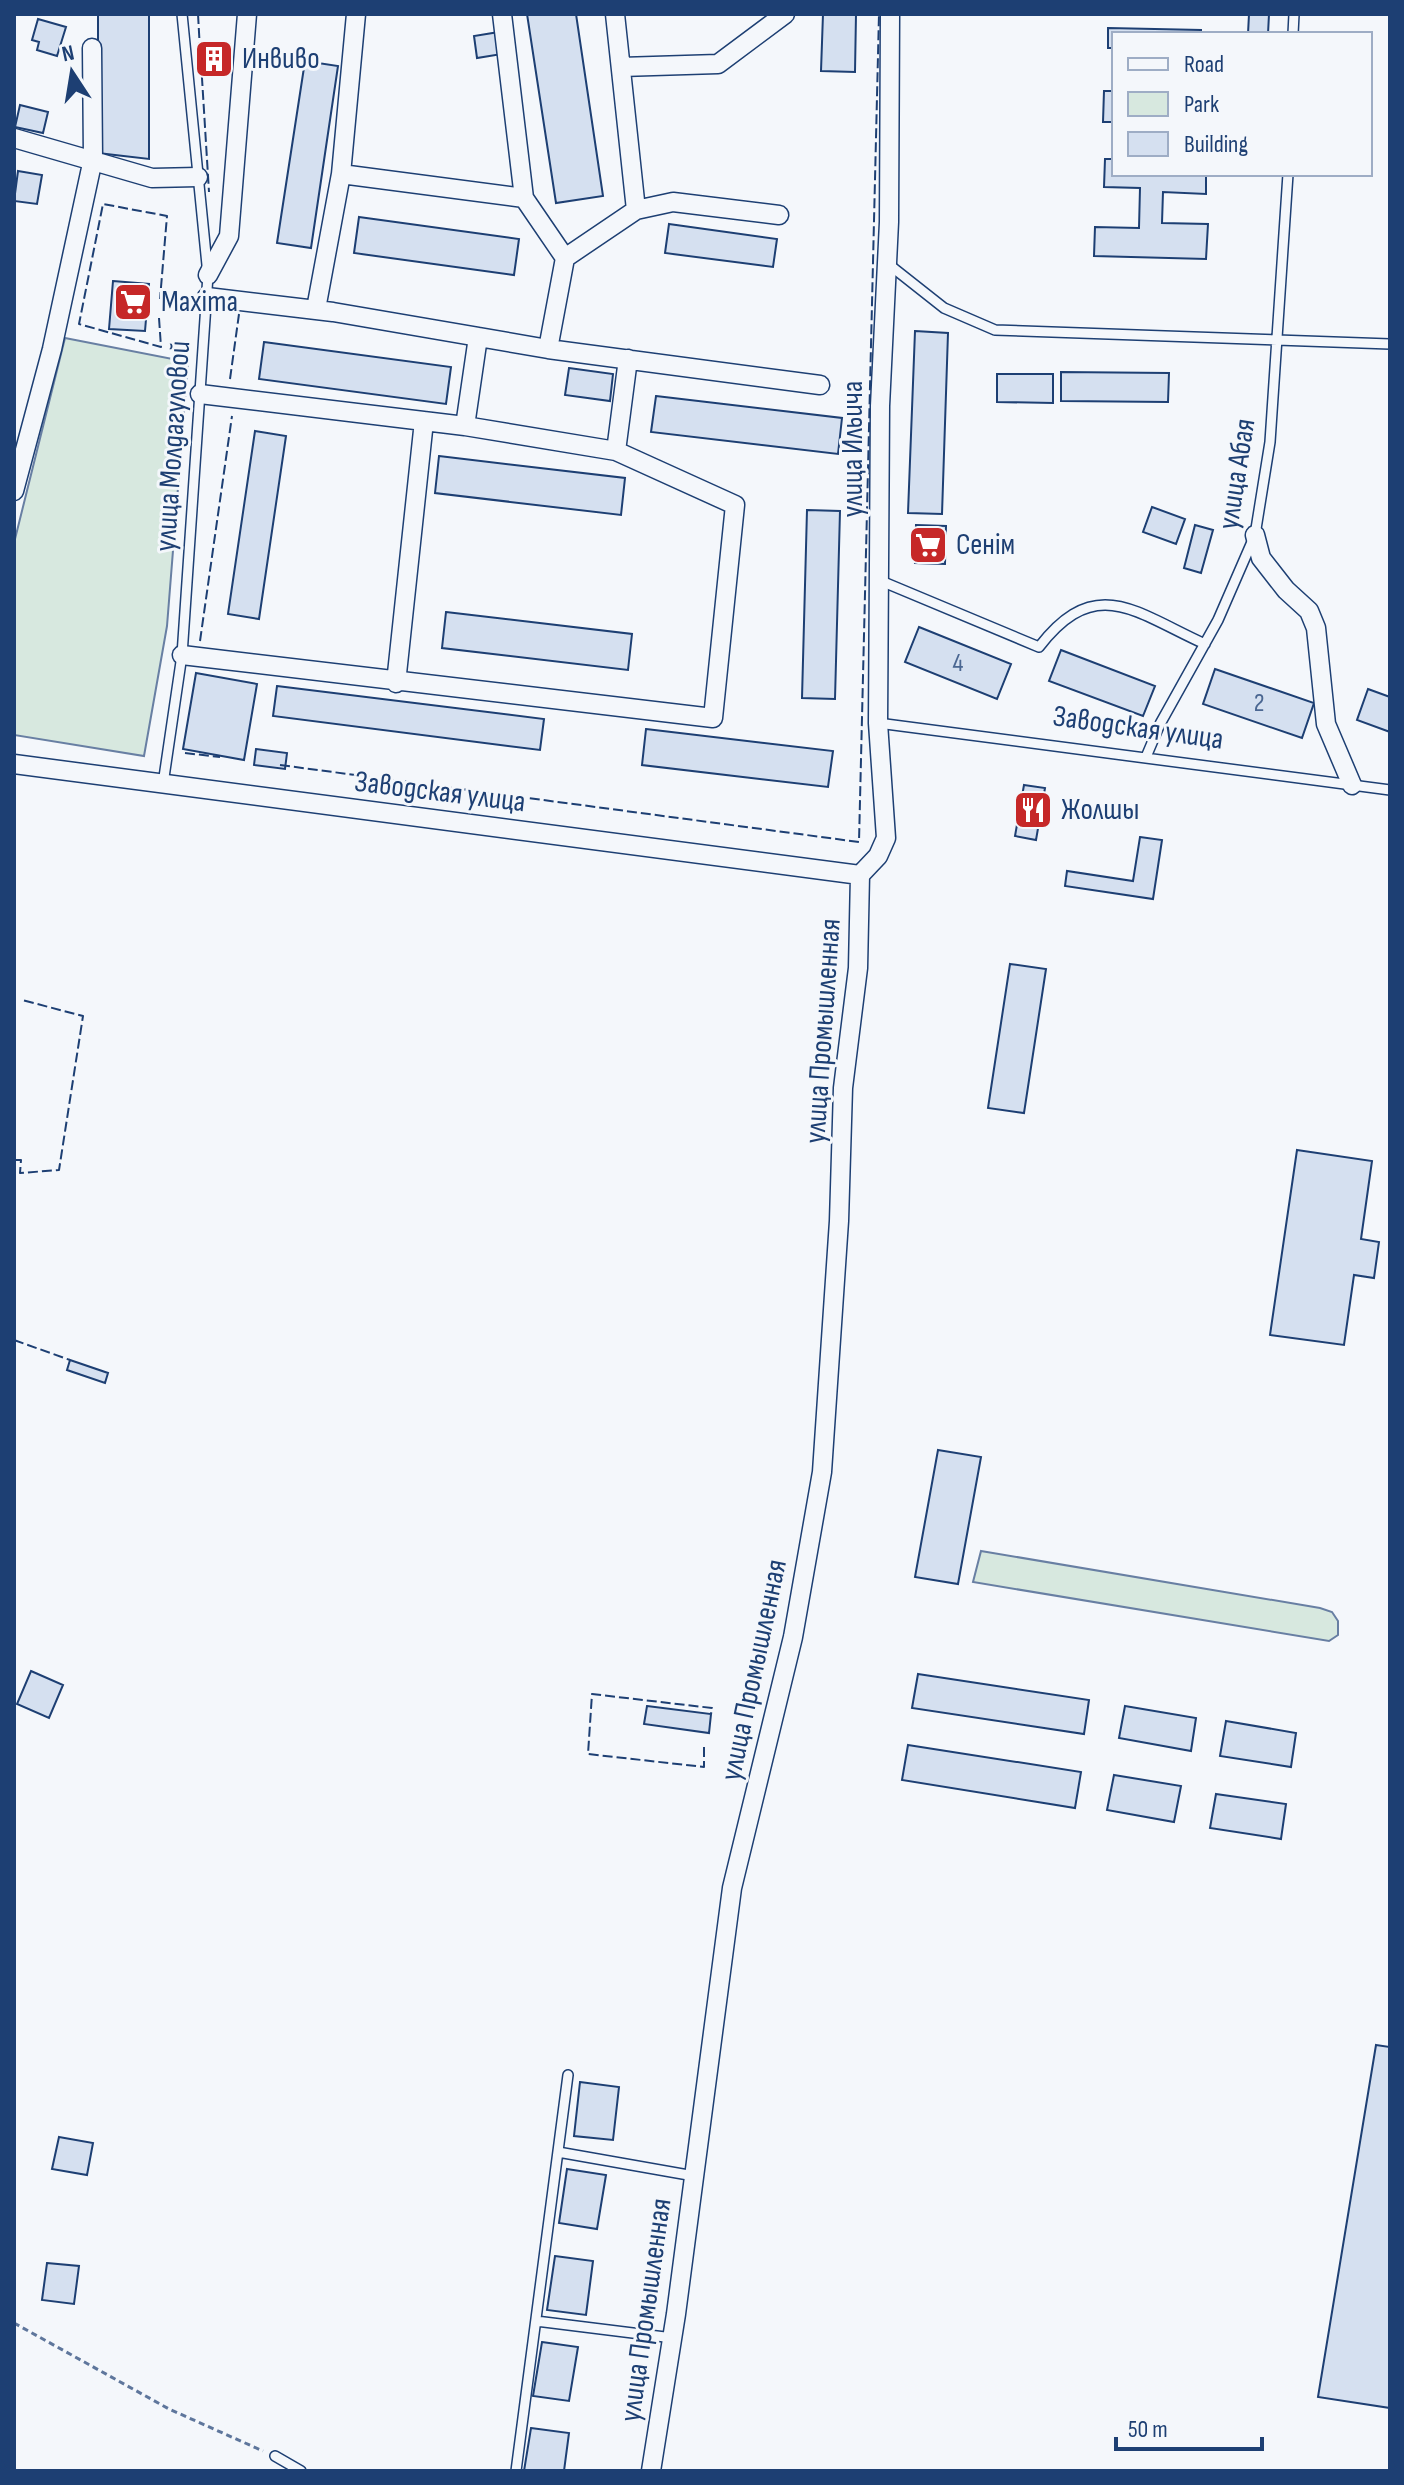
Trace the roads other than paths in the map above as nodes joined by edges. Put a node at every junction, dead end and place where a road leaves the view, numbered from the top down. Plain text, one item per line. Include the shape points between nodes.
1 (182, 14) edge
2 (247, 14) edge
3 (356, 14) edge
4 (502, 14) edge
5 (615, 14) edge
6 (785, 14) edge
7 (890, 14) edge
8 (92, 48) dead end
9 (621, 67) junction
10 (14, 138) edge
11 (93, 159) junction
12 (341, 174) junction
13 (1288, 176) edge
14 (198, 177) junction
15 (524, 198) junction
16 (636, 210) junction
17 (779, 215) dead end
18 (565, 258) junction
19 (887, 263) junction
20 (208, 275) junction
21 (207, 297) junction
22 (316, 309) junction
23 (478, 337) junction
24 (1276, 340) junction
25 (1390, 344) edge
26 (548, 349) junction
27 (628, 359) junction
28 (820, 385) dead end
29 (200, 394) junction
30 (424, 421) junction
31 (465, 426) junction
32 (616, 451) junction
33 (14, 491) edge
34 (1255, 535) junction
35 (881, 581) junction
36 (1205, 644) junction
37 (182, 655) junction
38 (396, 683) junction
39 (878, 723) junction
40 (1146, 757) junction
41 (14, 764) edge
42 (163, 784) junction
43 (1352, 785) junction
44 (1390, 790) edge
45 (860, 875) junction
46 (568, 2075) dead end
47 (558, 2152) junction
48 (694, 2176) junction
49 (536, 2321) junction
50 (673, 2338) junction
51 (275, 2456) road end
52 (301, 2471) edge
53 (516, 2471) edge
54 (651, 2471) edge

1 - 14 lane, улица Молдагуловой
2 - 20 street via 229,236
3 - 12 street
4 - 15 street
5 - 9 street
6 - 9 street via 718,64
7 - 19 street, улица Ильича
8 - 11 street
9 - 16 street
10 - 11 street
11 - 14 street via 152,178
11 - 33 street via 52,349
12 - 15 street
12 - 22 street
13 - 24 lane, улица Абая
14 - 20 lane, улица Молдагуловой
15 - 18 street
16 - 17 street via 673,202
16 - 18 street
18 - 26 street
19 - 24 lane via 944,308 995,330
19 - 35 street, улица Ильича via 880,406
20 - 21 lane, улица Молдагуловой
21 - 22 street
21 - 29 lane, улица Молдагуловой
22 - 23 street
23 - 26 street
23 - 31 street
24 - 25 lane
24 - 34 lane, улица Абая via 1270,442
26 - 27 street
27 - 28 street
27 - 32 street
29 - 30 street
29 - 37 lane, улица Молдагуловой
30 - 31 street
30 - 38 street
31 - 32 street
32 - 38 street via 735,505 713,718
34 - 36 lane, улица Абая
34 - 43 street via 1261,558 1309,611 1316,628 1326,724
35 - 36 lane via 1039,647 1072,615 1113,602
35 - 39 street, улица Ильича
36 - 40 lane, улица Абая
37 - 38 street
37 - 42 lane, улица Молдагуловой
39 - 40 lane, Заводская улица
39 - 45 street, улица Ильича via 886,838
40 - 43 lane, Заводская улица
41 - 42 street, Заводская улица
42 - 45 street, Заводская улица
43 - 44 lane, Заводская улица
45 - 48 street, улица Промышленная via 859,954 843,1088 822,1472 793,1637 732,1888
46 - 47 lane
47 - 48 lane
47 - 49 lane
48 - 50 street, улица Промышленная
49 - 50 lane
49 - 53 lane
50 - 54 street, улица Промышленная
51 - 52 lane

